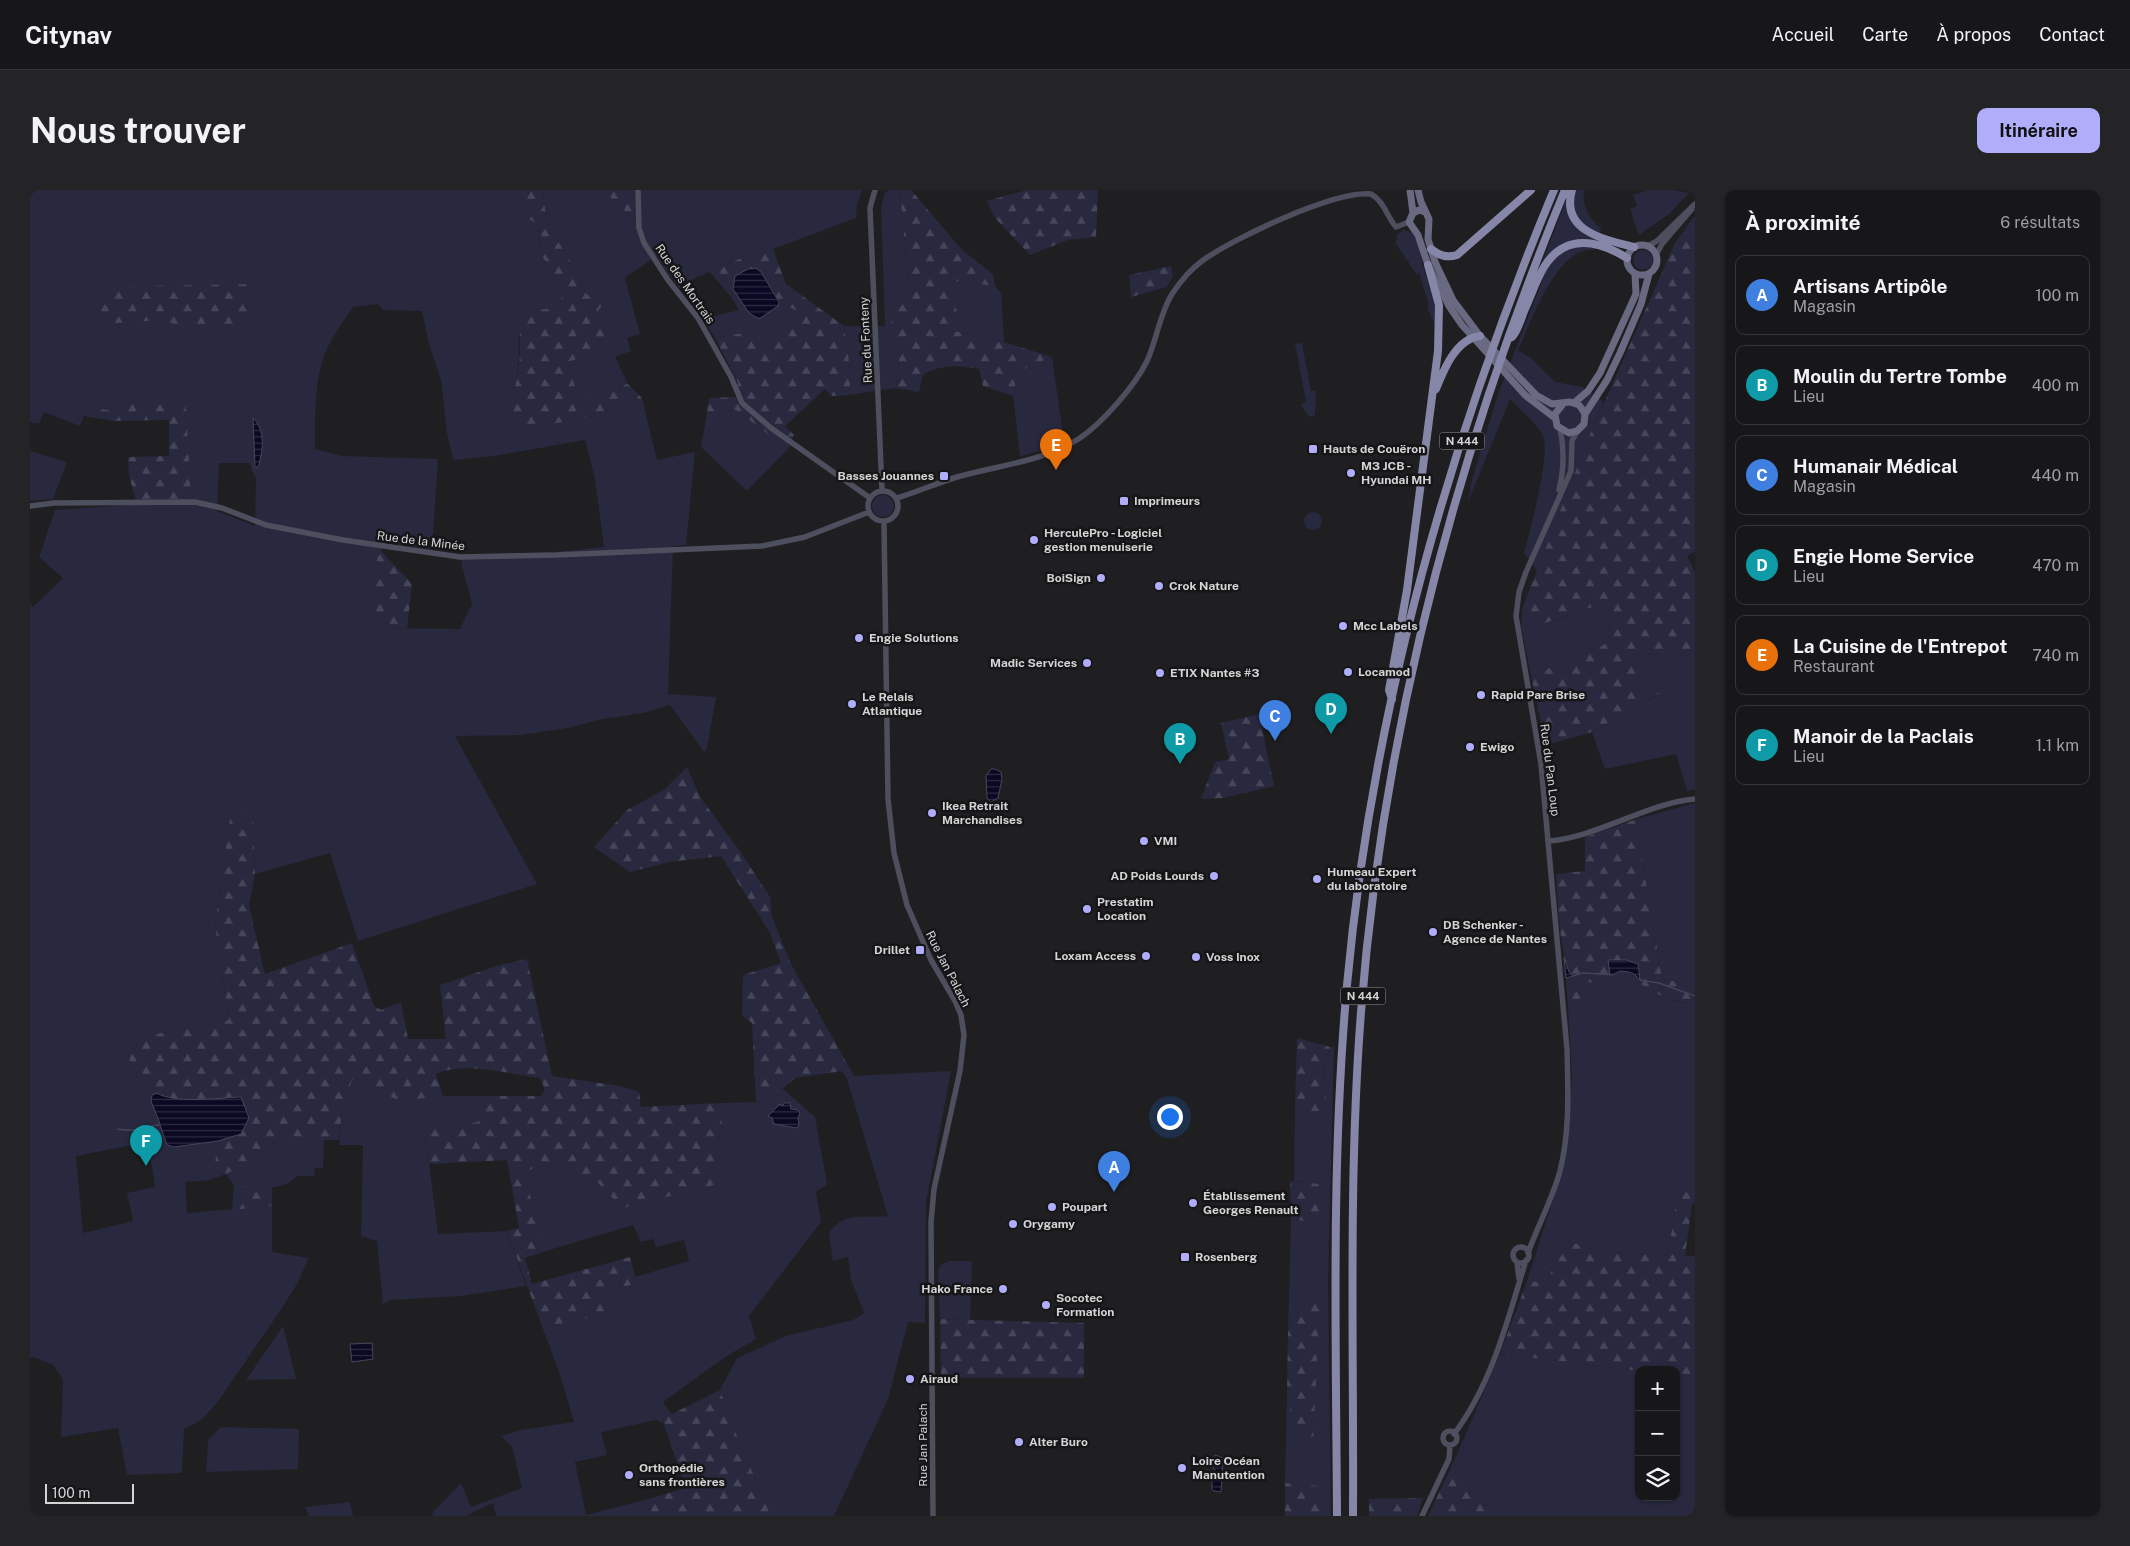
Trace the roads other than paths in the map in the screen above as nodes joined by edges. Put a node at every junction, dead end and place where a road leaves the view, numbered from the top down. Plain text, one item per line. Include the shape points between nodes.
1 (638, 190) edge
2 (875, 190) edge
3 (1410, 190) edge
4 (1418, 190) edge
5 (1531, 190) edge
6 (1554, 190) edge
7 (1565, 190) edge
8 (1572, 190) edge
9 (1695, 204) edge
10 (1425, 212) junction
11 (1413, 213) junction
12 (1409, 222) junction
13 (1428, 226) junction
14 (1415, 230) junction
15 (1648, 246) junction
16 (1634, 247) junction
17 (1431, 249) junction
18 (1656, 255) junction
19 (1627, 258) junction
20 (1428, 264) junction
21 (1635, 274) junction
22 (1649, 274) junction
23 (1507, 338) junction
24 (1476, 339) junction
25 (1432, 401) junction
26 (1574, 403) junction
27 (1563, 404) junction
28 (1585, 414) junction
29 (1555, 418) junction
30 (1560, 429) junction
31 (1577, 431) junction
32 (882, 490) junction
33 (1558, 497) junction
34 (870, 498) junction
35 (896, 498) junction
36 (30, 506) edge
37 (869, 512) junction
38 (884, 522) junction
39 (1392, 700) junction
40 (1695, 799) edge
41 (1548, 841) junction
42 (1538, 1232) junction
43 (1521, 1247) junction
44 (1528, 1253) junction
45 (1526, 1260) junction
46 (1517, 1262) junction
47 (1518, 1288) junction
48 (1454, 1434) junction
49 (1450, 1445) junction
50 (933, 1516) edge
51 (1337, 1516) edge
52 (1353, 1516) edge
53 (1422, 1516) edge

1 - 34 street, Rue des Mortrais via 639,228 644,243 698,318 742,403 771,428
2 - 32 street, Rue du Fonteny via 870,208
3 - 11 main road
4 - 10 main road
5 - 17 highway via 1457,255 1439,255
6 - 39 highway, N 444 via 1502,322 1456,459
7 - 23 highway, N 444
8 - 16 highway via 1571,208 1582,228 1594,236
9 - 15 street
9 - 18 street
10 - 11 main road
10 - 13 main road
11 - 12 main road
12 - 14 main road
12 - 35 street via 1396,227 1378,199 1366,193 1342,193 1291,208 1202,260 1188,273 1160,318 1154,343 1138,378 1080,438 1038,458 959,476
13 - 14 main road via 1422,231
13 - 17 main road
14 - 20 main road
15 - 16 main road
15 - 18 main road
16 - 19 main road
17 - 24 main road via 1441,277
18 - 22 main road via 1657,263
19 - 21 main road
19 - 23 highway via 1613,249 1588,242 1579,242 1557,252 1543,268 1514,336
20 - 24 main road via 1449,306
20 - 25 highway via 1439,305
21 - 22 main road
21 - 26 main road via 1636,294 1604,364 1588,390
22 - 28 main road via 1642,304 1620,353
23 - 52 highway, N 444 via 1459,490 1420,640 1393,768 1374,884 1361,1011 1354,1138
24 - 25 highway via 1464,342 1452,357
24 - 27 main road via 1536,395 1552,404
24 - 29 main road via 1519,388
25 - 39 highway via 1407,590 1389,690
26 - 27 main road
26 - 28 main road
27 - 29 main road
28 - 31 main road via 1584,424
29 - 30 main road
30 - 31 main road via 1569,433
30 - 33 street, Rue du Pan Loup via 1564,469
31 - 33 street, Rue du Pan Loup via 1572,441 1571,471
32 - 34 street
32 - 35 street
33 - 41 street, Rue du Pan Loup via 1526,572 1516,611 1539,750
34 - 37 street
35 - 38 street via 899,505 897,513
36 - 37 street, Rue de la Minée via 195,502 276,527 460,557 762,546 805,537
37 - 38 street
38 - 50 street, Rue Jan Palach via 888,799 894,853 900,883 917,930 955,1001 964,1035 960,1071 934,1189 931,1222
39 - 51 highway, N 444 via 1361,871 1342,1041 1337,1224
40 - 41 street via 1656,808 1568,838
41 - 42 street, Rue du Pan Loup via 1568,1087 1560,1171
42 - 43 street
42 - 44 street, Rue du Pan Loup
43 - 44 street
43 - 46 street via 1515,1249 1513,1255
44 - 45 street
45 - 46 street
45 - 47 street
46 - 47 street
47 - 48 street via 1492,1363 1468,1416
48 - 49 street via 1456,1440
48 - 49 street via 1449,1432 1444,1436 1444,1442
49 - 53 street via 1448,1459

